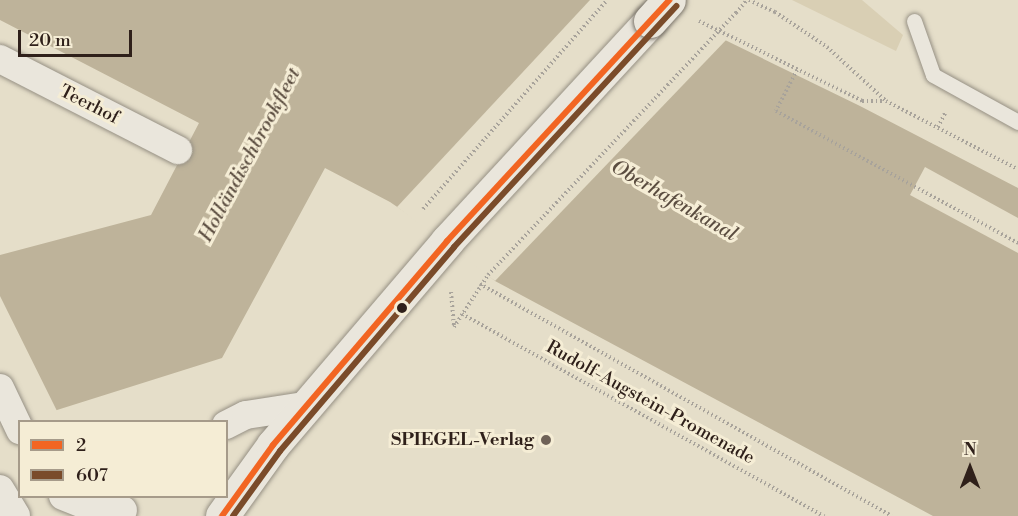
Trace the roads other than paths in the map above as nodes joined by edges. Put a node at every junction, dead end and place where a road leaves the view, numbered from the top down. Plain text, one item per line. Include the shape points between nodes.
1 (679, 8) edge
2 (914, 21) dead end
3 (0, 59) edge
4 (1018, 122) edge
5 (178, 150) dead end
6 (0, 388) edge
7 (305, 406) junction
8 (228, 424) edge
9 (18, 426) edge
10 (0, 489) edge
11 (68, 498) edge
12 (126, 507) edge
13 (15, 516) edge
14 (222, 516) edge

1 - 7 main road, bridge via 447,241
2 - 4 lane via 933,75
3 - 5 street, Teerhof
6 - 9 street
7 - 8 street via 246,415
7 - 14 main road
10 - 13 street
11 - 12 street via 92,508

